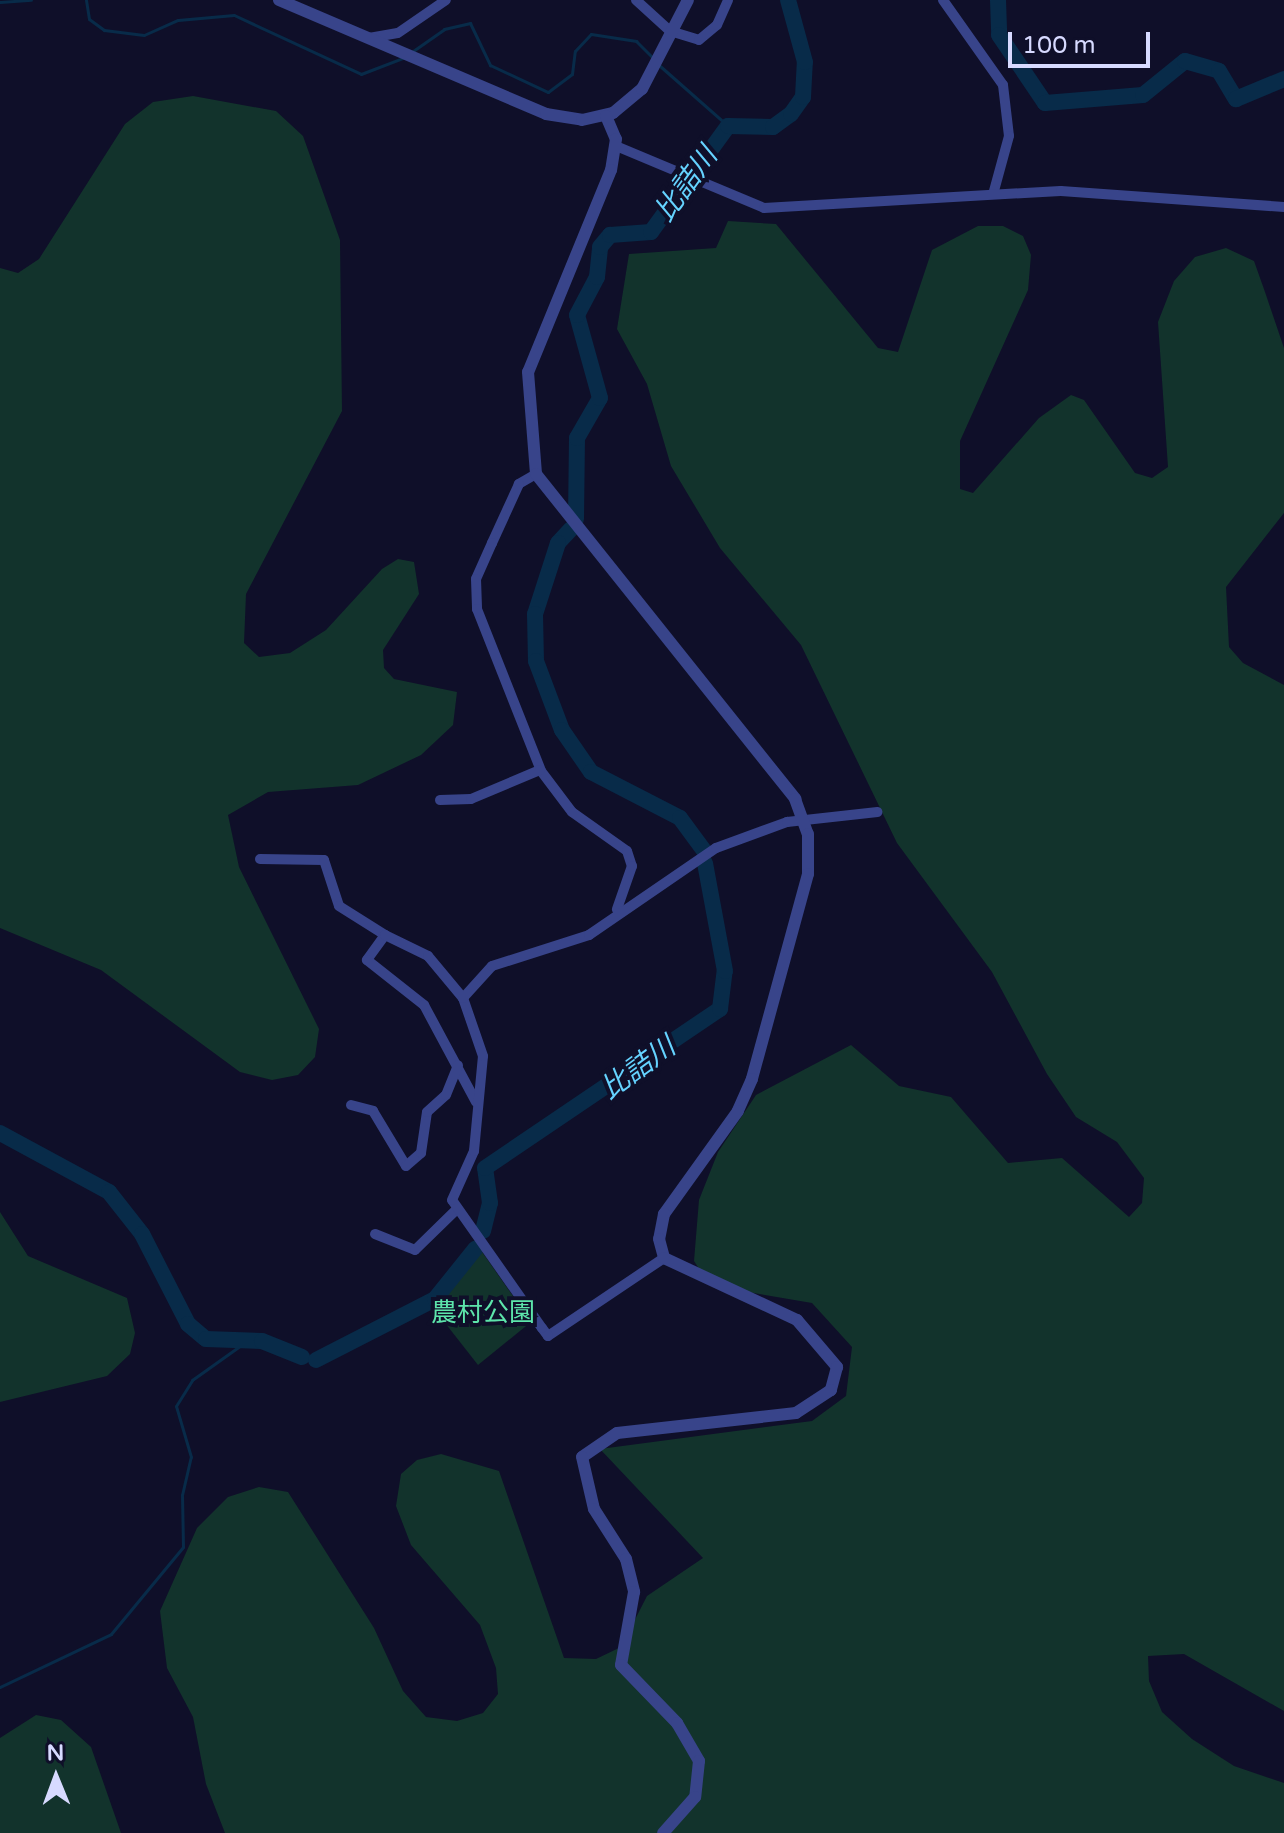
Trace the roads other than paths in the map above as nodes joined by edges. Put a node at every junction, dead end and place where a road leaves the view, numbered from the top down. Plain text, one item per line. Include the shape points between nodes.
1 (279, 0) edge
2 (446, 0) edge
3 (636, 0) edge
4 (688, 0) edge
5 (728, 0) edge
6 (943, 0) edge
7 (670, 31) junction
8 (367, 38) junction
9 (606, 116) junction
10 (616, 146) junction
11 (994, 191) junction
12 (1284, 207) edge
13 (536, 474) junction
14 (540, 770) junction
15 (440, 800) dead end
16 (877, 812) dead end
17 (803, 820) junction
18 (260, 859) dead end
19 (612, 917) junction
20 (385, 935) junction
21 (463, 998) junction
22 (458, 1065) junction
23 (477, 1104) junction
24 (351, 1105) dead end
25 (455, 1211) junction
26 (375, 1234) dead end
27 (664, 1258) junction
28 (663, 1833) edge

1 - 8 street
2 - 8 street via 398,33
3 - 7 street
4 - 7 street
5 - 7 street via 706,38
6 - 11 street via 1003,85 1009,136
7 - 9 street via 642,89
8 - 9 street via 546,114
9 - 10 street
10 - 11 street via 764,208
10 - 13 street via 533,347 525,397
11 - 12 street
13 - 14 street via 519,484 475,593 516,725
13 - 17 street via 729,712 795,799
14 - 15 street via 471,799
14 - 19 street via 572,812 627,851 632,866
16 - 17 street
17 - 19 street via 716,848
17 - 27 street via 808,874 752,1079 738,1111 664,1214
18 - 20 street via 324,860 339,906
19 - 21 street via 589,935 492,966
20 - 21 street via 428,956
20 - 22 street via 367,960 424,1005
21 - 23 street via 483,1056
22 - 23 street
22 - 24 street via 446,1095 427,1112 421,1153 406,1166 373,1111
23 - 25 street via 474,1151 452,1200
25 - 26 street via 415,1250
25 - 27 street via 548,1336
27 - 28 street via 797,1320 837,1367 831,1390 796,1413 617,1433 582,1457 594,1509 626,1559 634,1592 621,1665 677,1723 699,1761 695,1797

